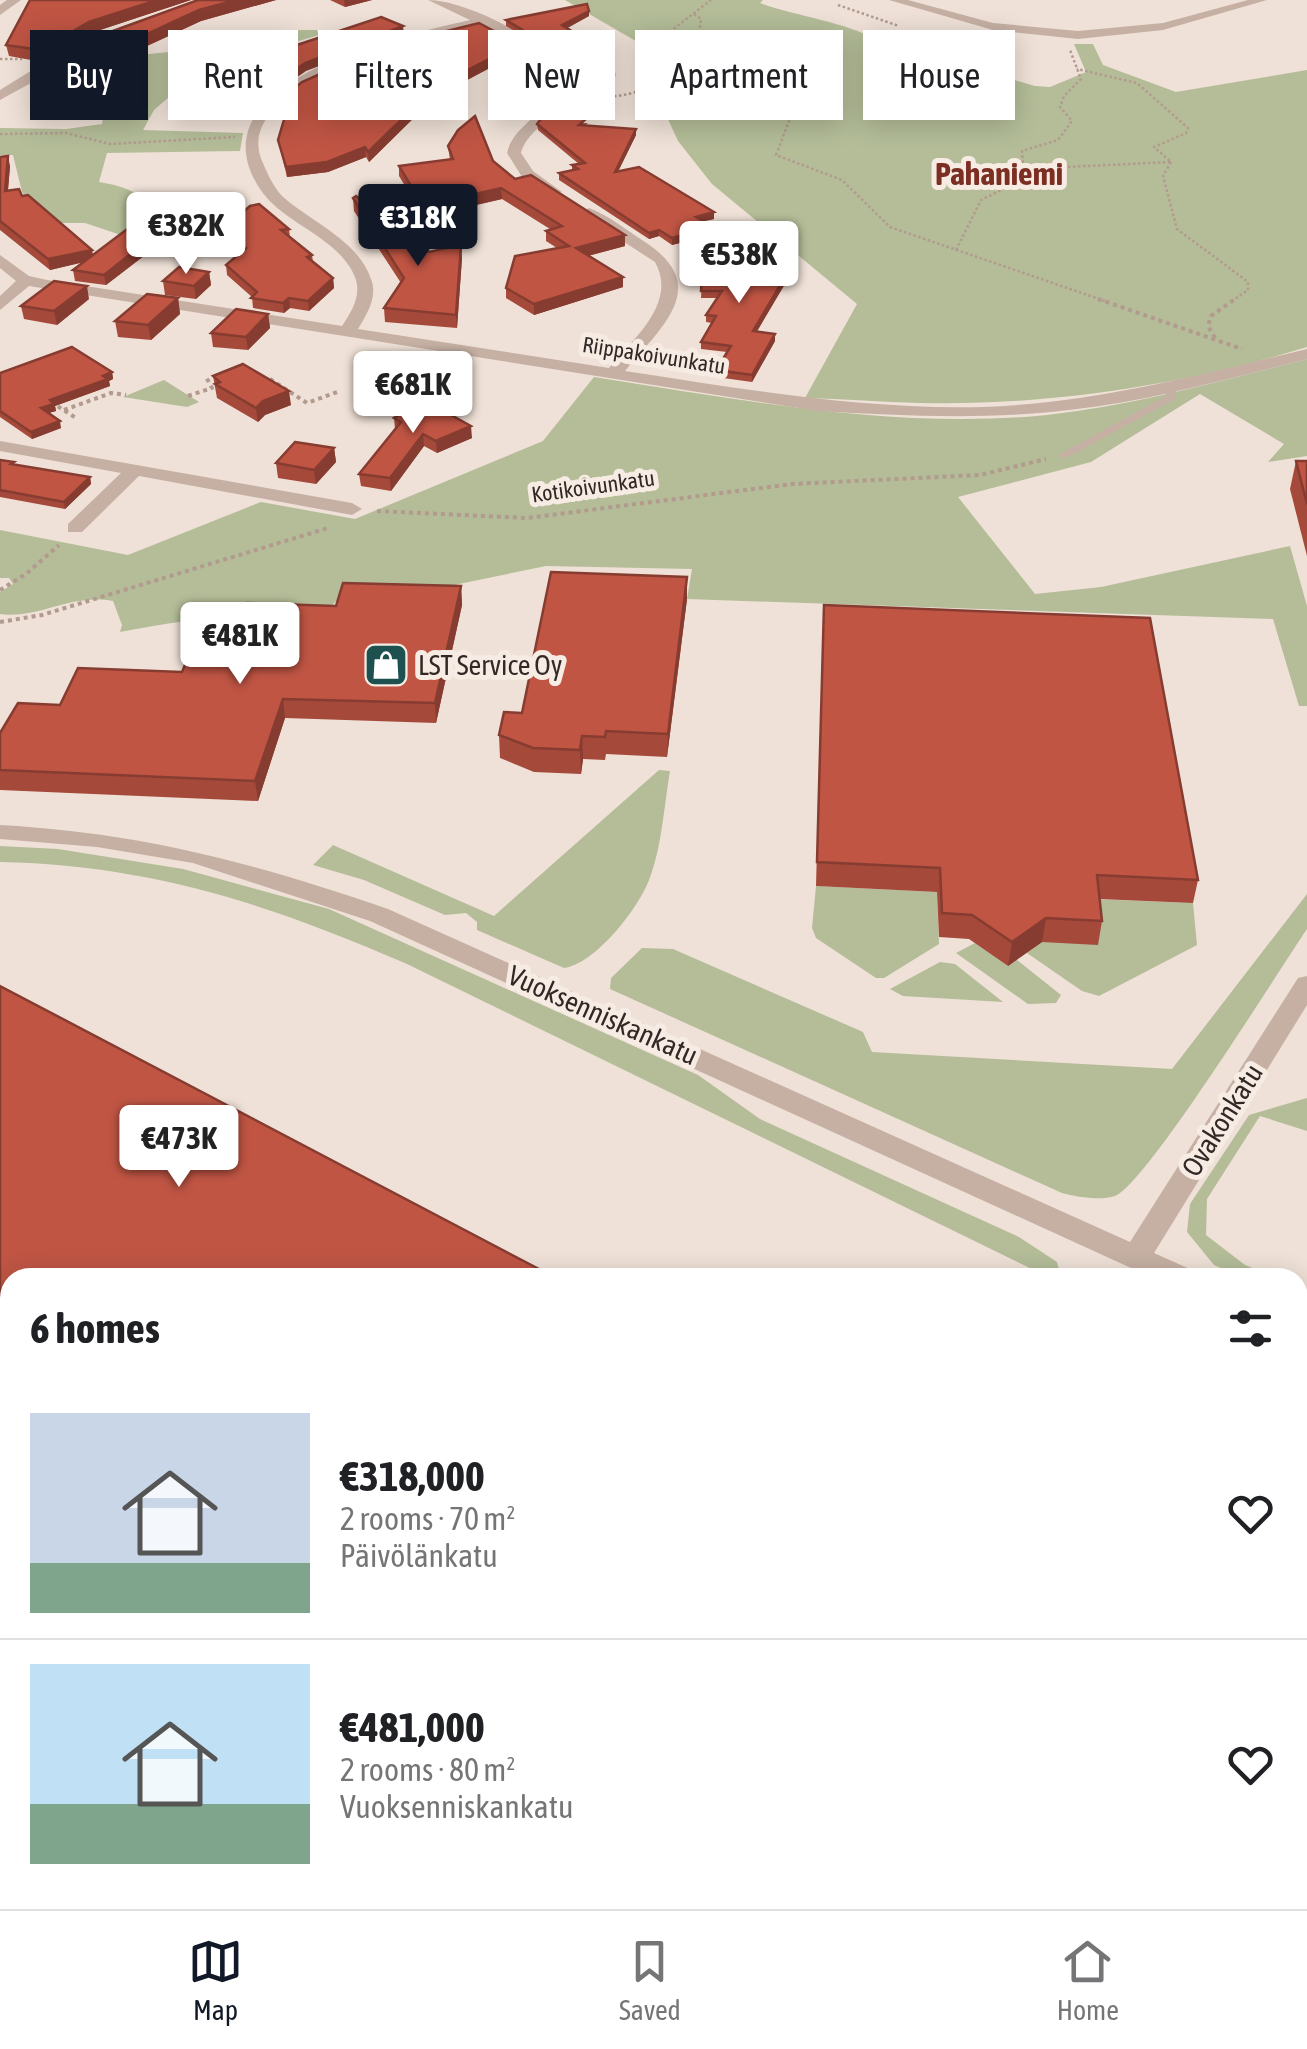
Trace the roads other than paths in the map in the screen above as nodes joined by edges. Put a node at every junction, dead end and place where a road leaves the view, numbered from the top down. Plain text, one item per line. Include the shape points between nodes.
1 (16, 0) edge
2 (434, 0) edge
3 (894, 0) edge
4 (1261, 0) edge
5 (1, 9) edge
6 (481, 21) junction
7 (30, 77) edge
8 (0, 96) edge
9 (0, 260) edge
10 (26, 280) junction
11 (0, 305) edge
12 (348, 331) junction
13 (1307, 354) edge
14 (616, 371) junction
15 (1172, 388) junction
16 (0, 446) edge
17 (1064, 455) road end
18 (135, 470) junction
19 (352, 509) road end
20 (75, 528) road end
21 (0, 832) edge
22 (1307, 984) edge
23 (1137, 1256) junction
24 (1162, 1268) edge

1 - 5 street
2 - 6 street
3 - 4 street via 1015,32 1098,38
6 - 12 street via 390,43 321,69 277,100 258,124 253,160 268,189 362,275 364,299
6 - 14 street via 544,58 554,79 548,109 517,140 520,167 652,252 673,277 669,302
7 - 8 street
9 - 10 street, Riippakoivunkatu
10 - 11 street
10 - 12 street, Riippakoivunkatu
12 - 14 street, Riippakoivunkatu
13 - 15 street, Riippakoivunkatu
14 - 15 street, Riippakoivunkatu via 818,406 904,410 1071,405
15 - 17 lane via 1155,408
16 - 18 street
18 - 19 street
18 - 20 street
21 - 23 street, Vuoksenniskankatu via 192,856 379,915
22 - 23 street, Ovakonkatu
23 - 24 street, Vuoksenniskankatu

